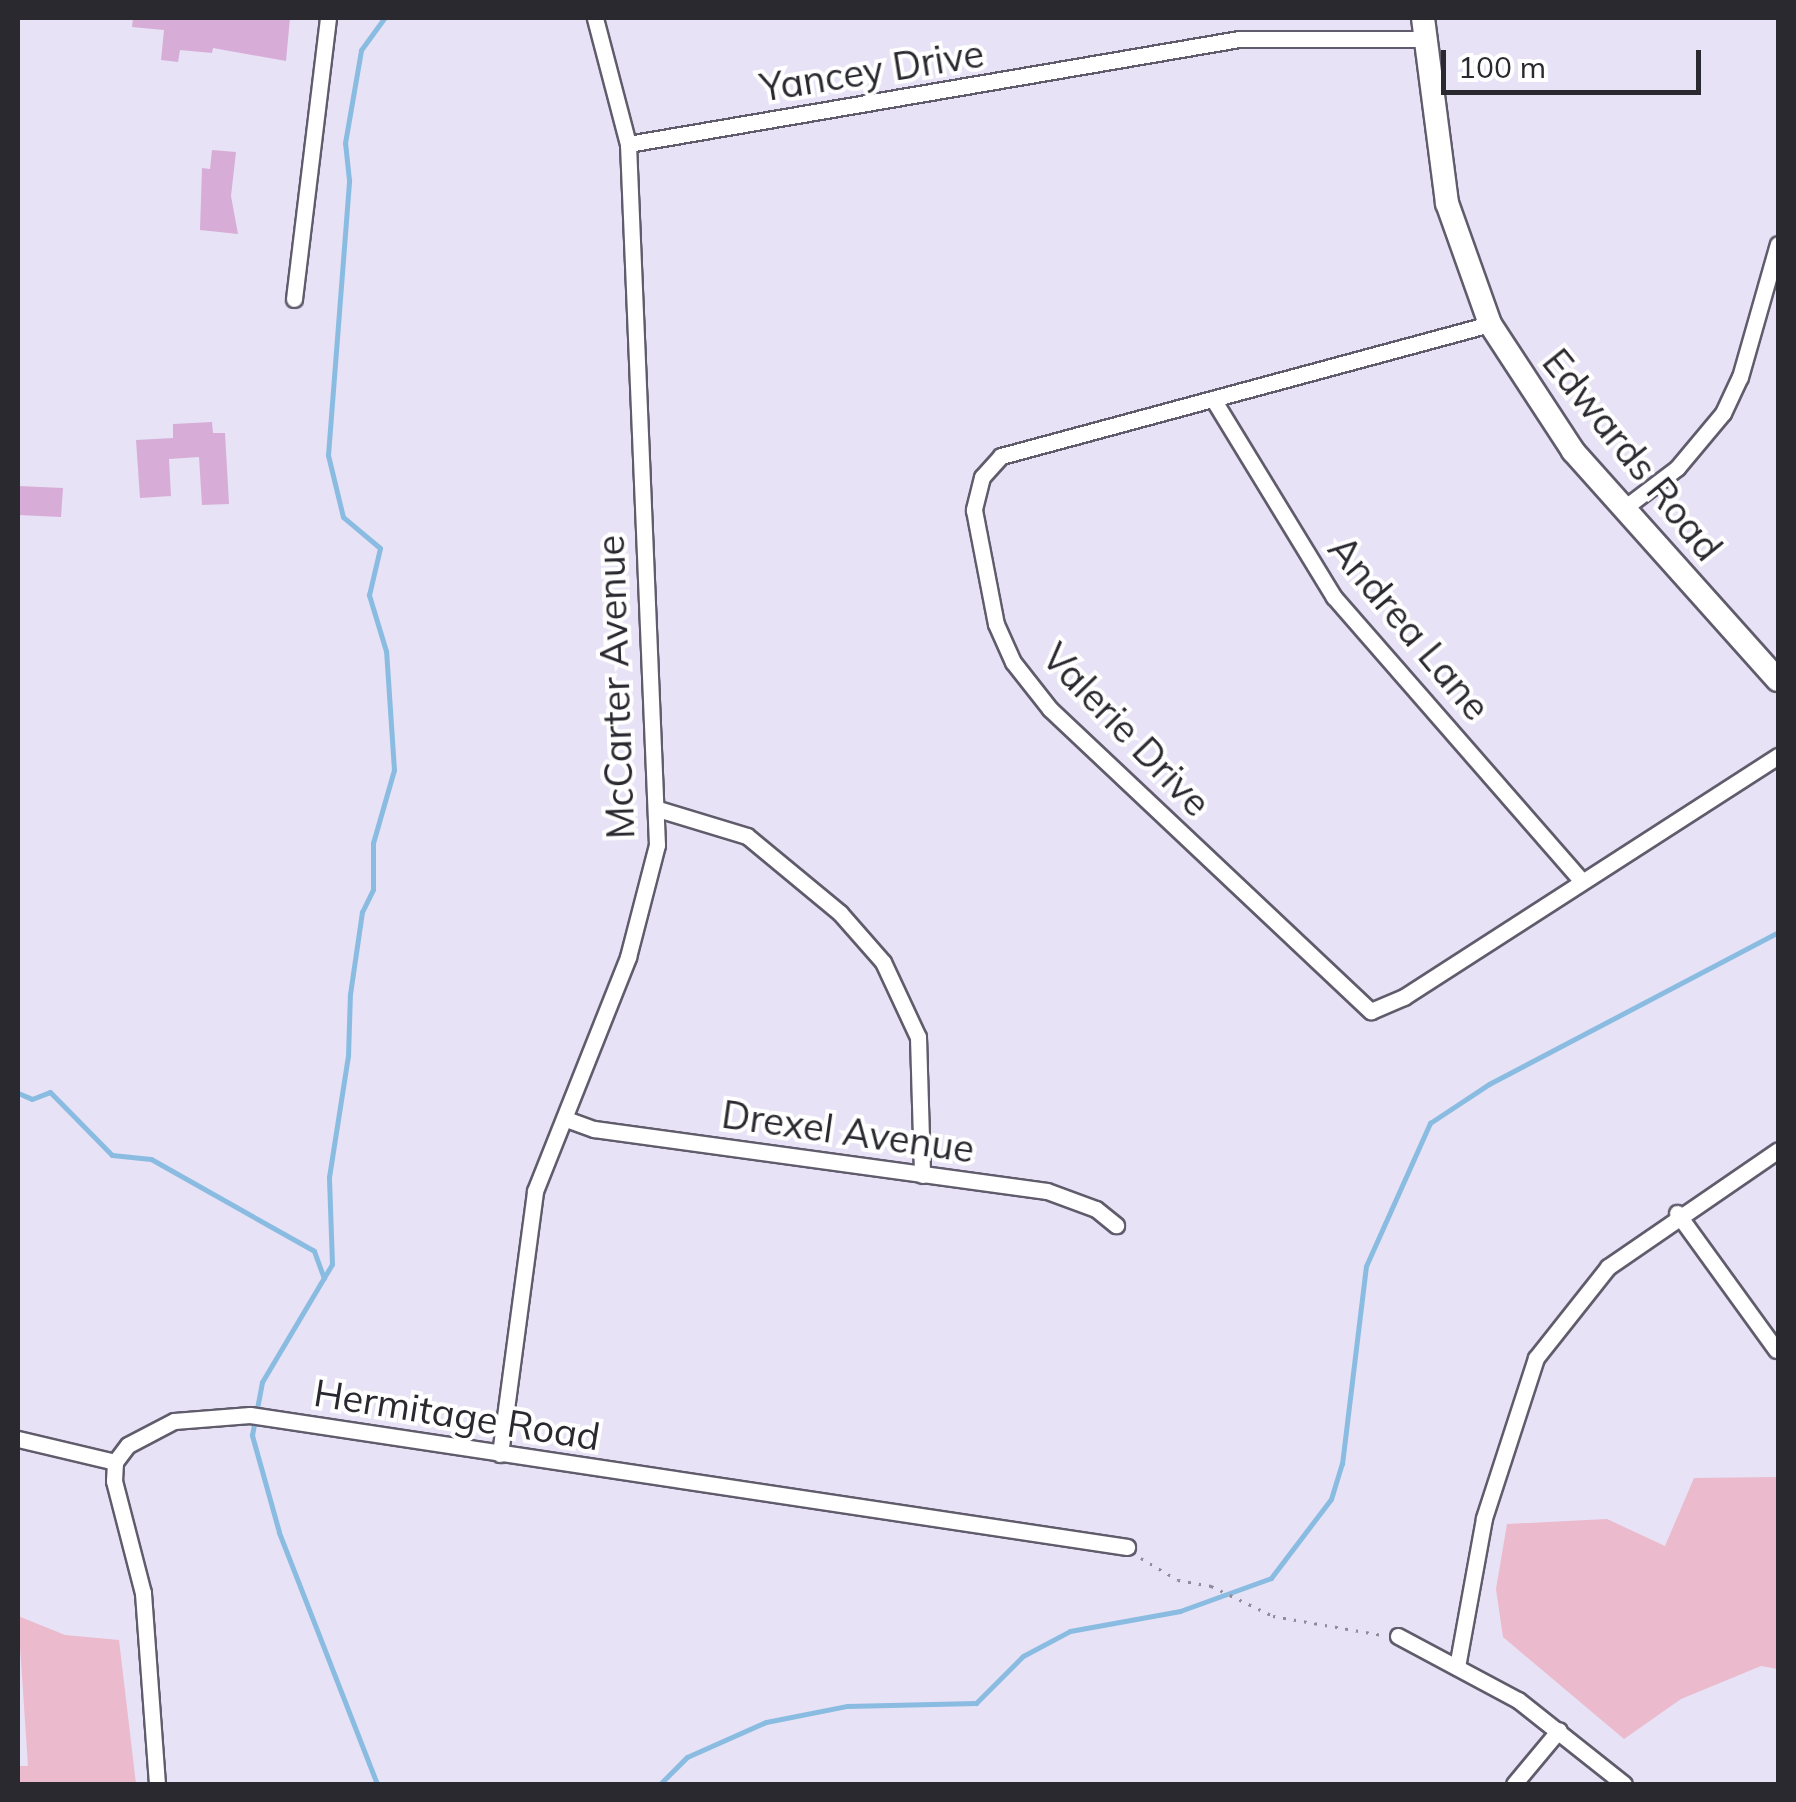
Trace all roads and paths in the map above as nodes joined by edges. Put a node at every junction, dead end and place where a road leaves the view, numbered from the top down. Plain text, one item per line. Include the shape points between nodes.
1 (328, 18) edge
2 (595, 18) edge
3 (1424, 28) edge
4 (628, 144) junction
5 (1778, 244) edge
6 (294, 299) dead end
7 (1490, 324) junction
8 (1213, 399) junction
9 (1623, 509) junction
10 (1778, 680) edge
11 (1778, 756) edge
12 (658, 809) junction
13 (1580, 880) junction
14 (566, 1119) junction
15 (1778, 1150) edge
16 (922, 1175) junction
17 (1677, 1213) junction
18 (1116, 1225) dead end
19 (1776, 1350) edge
20 (18, 1439) edge
21 (500, 1454) junction
22 (116, 1462) junction
23 (1127, 1547) dead end
24 (1154, 1568) dead end
25 (1398, 1636) joint
26 (1457, 1667) junction
27 (1560, 1730) junction
28 (157, 1784) edge
29 (1514, 1784) edge
30 (1624, 1784) edge

1 - 6 street
2 - 4 street, McCarter Avenue
3 - 4 street, Yancey Drive via 1239,39
3 - 7 street, Edwards Road via 1447,203
4 - 12 street, McCarter Avenue
5 - 9 street via 1740,378 1723,413 1677,468
7 - 8 street, Valerie Drive
7 - 9 street, Edwards Road via 1544,413
8 - 13 street, Andrea Lane via 1334,597
8 - 13 street, Valerie Drive via 1022,446 987,470 976,496 978,539 999,634 1027,683 1371,1011
9 - 10 street, Edwards Road
11 - 13 street, Valerie Drive
12 - 14 street, McCarter Avenue via 649,892
12 - 16 street via 748,836 840,913 882,962 918,1037
14 - 16 street, Drexel Avenue via 594,1129
14 - 21 street, McCarter Avenue via 530,1214 522,1320
15 - 17 street
16 - 18 street, Drexel Avenue via 1063,1195
17 - 19 street
17 - 26 street via 1577,1299 1526,1378 1484,1518
20 - 22 street
21 - 22 street, Hermitage Road via 257,1416 163,1425 128,1446
21 - 23 street, Hermitage Road
22 - 28 street via 118,1504 144,1593
24 - 25 path via 1273,1616
25 - 26 street
26 - 27 street
27 - 29 street
27 - 30 street

